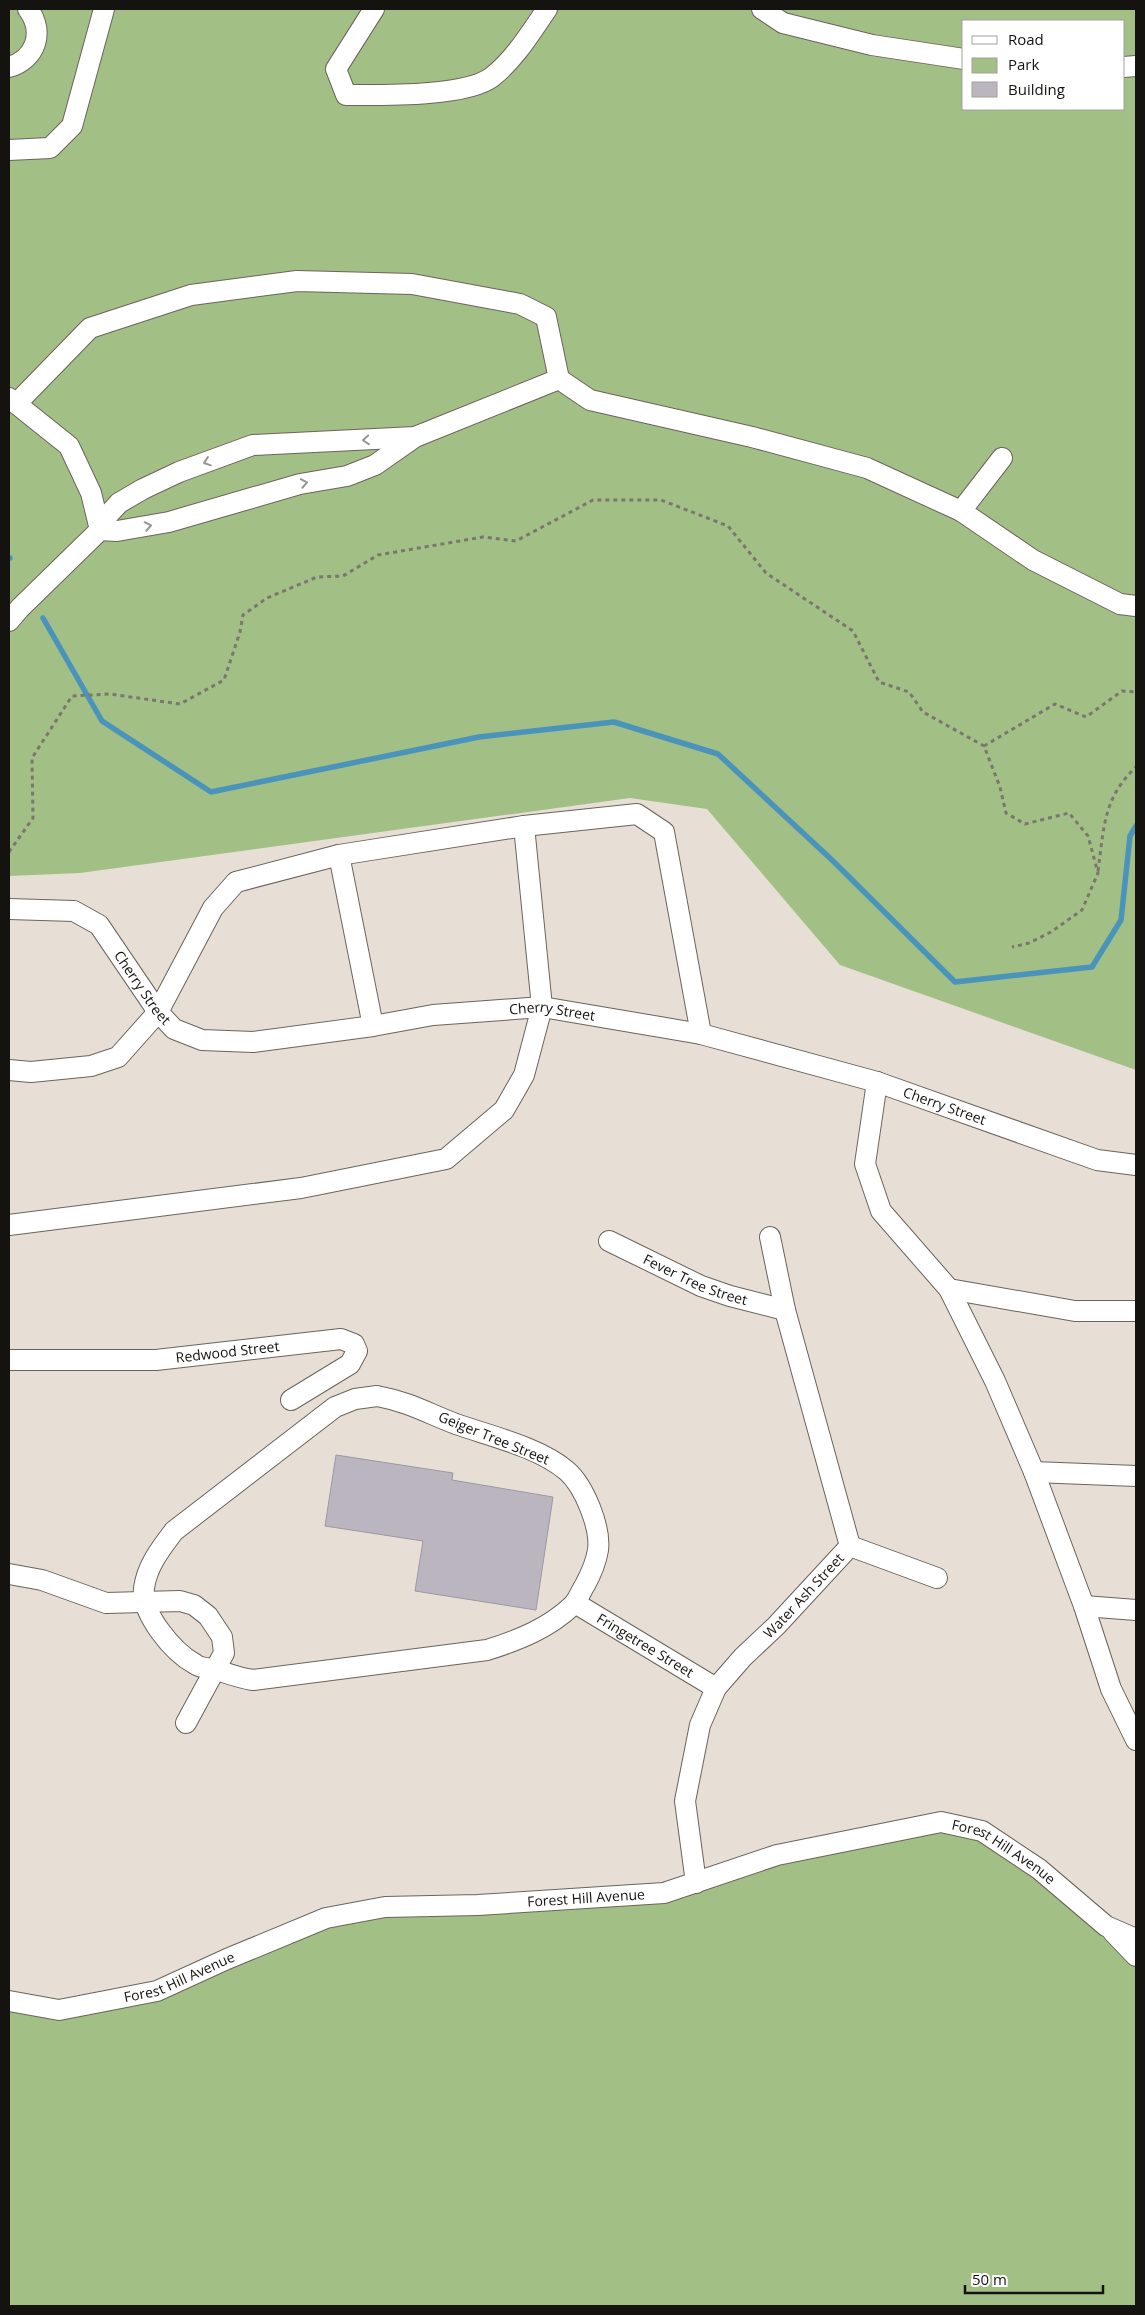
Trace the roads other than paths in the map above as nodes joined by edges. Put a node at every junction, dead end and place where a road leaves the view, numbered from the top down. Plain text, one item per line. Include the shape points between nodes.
1 (28, 9) edge
2 (104, 9) edge
3 (374, 9) edge
4 (547, 9) edge
5 (762, 9) edge
6 (962, 59) edge
7 (9, 67) edge
8 (9, 150) edge
9 (559, 379) junction
10 (13, 400) edge
11 (415, 436) junction
12 (1002, 458) dead end
13 (961, 511) junction
14 (100, 530) junction
15 (1136, 606) edge
16 (9, 621) edge
17 (524, 826) junction
18 (339, 855) junction
19 (9, 910) edge
20 (542, 1007) junction
21 (158, 1012) junction
22 (373, 1026) junction
23 (701, 1034) junction
24 (9, 1070) edge
25 (876, 1082) junction
26 (1136, 1165) edge
27 (9, 1225) edge
28 (770, 1237) dead end
29 (609, 1241) dead end
30 (949, 1289) junction
31 (785, 1310) junction
32 (1136, 1311) edge
33 (9, 1360) edge
34 (291, 1400) dead end
35 (1034, 1472) junction
36 (1136, 1476) edge
37 (850, 1546) junction
38 (9, 1574) edge
39 (937, 1578) dead end
40 (144, 1603) junction
41 (575, 1604) junction
42 (1084, 1606) junction
43 (1136, 1610) edge
44 (215, 1670) junction
45 (716, 1688) junction
46 (186, 1723) dead end
47 (1136, 1740) edge
48 (696, 1883) junction
49 (1106, 1926) junction
50 (1136, 1939) edge
51 (1136, 1956) edge
52 (9, 2001) edge

1 - 7 street via 37,27 37,38 28,58
2 - 8 street via 72,126 50,148
3 - 4 street via 336,69 346,95 468,89 491,78 512,58
5 - 6 street via 783,23 872,45
9 - 10 street via 546,317 520,304 412,284 297,281 191,295 90,328
9 - 11 street
9 - 13 street via 590,400 752,437 867,468
10 - 14 street via 69,446 92,493
14 -> 11 street via 117,532 169,522 300,484 347,476 375,465
11 -> 14 street via 253,445 143,489 120,503
12 - 13 street
13 - 15 street via 1033,560 1120,604
14 - 16 street
17 - 18 street
17 - 20 street
17 - 23 street via 637,814 664,832
18 - 21 street via 236,882 213,908
18 - 22 street
19 - 21 street, Cherry Street via 74,911 99,925
20 - 22 street, Cherry Street via 433,1015
20 - 23 street, Cherry Street
20 - 27 street via 524,1075 504,1110 446,1159 301,1188
21 - 22 street, Cherry Street via 174,1029 202,1040 253,1042
21 - 24 street via 118,1057 91,1066 31,1072
23 - 25 street, Cherry Street
25 - 26 street, Cherry Street via 1097,1160
25 - 30 street via 865,1164 881,1210
28 - 31 street, Water Ash Street
29 - 31 street, Fever Tree Street via 701,1286
30 - 32 street via 1075,1311
30 - 35 street
31 - 37 street, Water Ash Street
33 - 34 street, Redwood Street via 156,1360 341,1339 354,1344 357,1351 350,1364
35 - 36 street
35 - 42 street
37 - 39 street
37 - 45 street, Water Ash Street
38 - 40 street via 42,1580 106,1603
40 - 41 street, Geiger Tree Street via 149,1570 174,1531 335,1407 356,1399 378,1396 402,1400 544,1456 568,1472 594,1518 598,1548 592,1572
40 - 44 street, Geiger Tree Street via 162,1634 180,1654 196,1666
40 - 44 street via 180,1601 208,1616 222,1637 224,1653
41 - 44 street, Geiger Tree Street via 518,1641 487,1650 253,1680
41 - 45 street, Fringetree Street
42 - 43 street
42 - 47 street via 1111,1689
44 - 46 street
45 - 48 street, Water Ash Street via 700,1725 685,1801
48 - 49 street, Forest Hill Avenue via 777,1855 941,1822 982,1831 1039,1869
48 - 52 street, Forest Hill Avenue via 664,1894 386,1907 326,1918 158,1991 59,2010
49 - 50 street, Forest Hill Avenue
49 - 51 street

